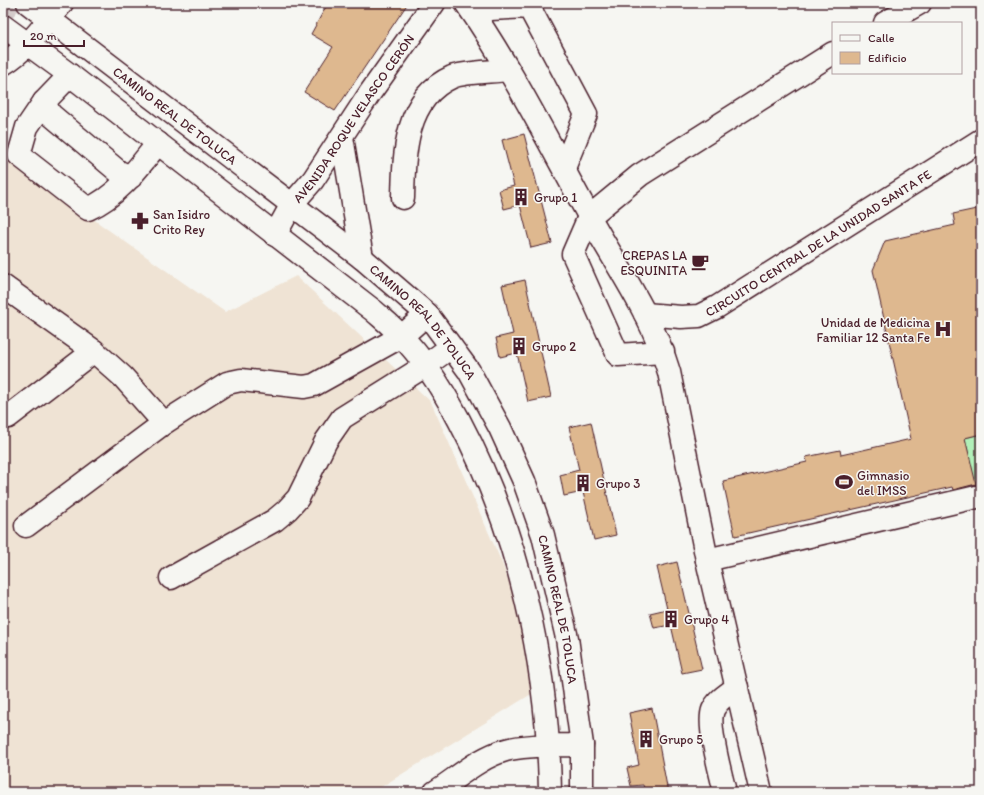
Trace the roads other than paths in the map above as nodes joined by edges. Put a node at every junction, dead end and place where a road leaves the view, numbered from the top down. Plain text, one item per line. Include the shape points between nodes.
1 (28, 3) edge
2 (434, 3) edge
3 (920, 3) edge
4 (468, 6) edge
5 (56, 10) edge
6 (887, 22) edge
7 (3, 26) edge
8 (28, 44) junction
9 (832, 54) edge
10 (3, 64) edge
11 (507, 70) junction
12 (70, 75) junction
13 (44, 102) junction
14 (342, 137) junction
15 (981, 140) edge
16 (158, 144) junction
17 (564, 168) junction
18 (131, 177) junction
19 (403, 198) dead end
20 (292, 204) junction
21 (589, 217) junction
22 (275, 235) junction
23 (362, 258) junction
24 (3, 286) edge
25 (426, 314) junction
26 (645, 314) junction
27 (402, 336) junction
28 (451, 347) junction
29 (94, 351) junction
30 (663, 352) junction
31 (425, 366) junction
32 (5, 418) edge
33 (164, 424) junction
34 (524, 481) junction
35 (494, 494) junction
36 (981, 496) edge
37 (26, 526) dead end
38 (707, 560) junction
39 (171, 578) dead end
40 (737, 687) junction
41 (582, 745) junction
42 (550, 746) junction
43 (435, 792) edge
44 (550, 792) edge
45 (582, 792) edge
46 (725, 792) edge
47 (761, 792) edge

1 - 5 street, CAMINO REAL DE TOLUCA
2 - 14 street, AVENIDA ROQUE VELASCO CERÓN
3 - 6 street
4 - 11 street
4 - 17 street via 529,7 586,114
5 - 8 street
5 - 20 street, CAMINO REAL DE TOLUCA
7 - 8 street, CAMINO REAL DE TOLUCA
8 - 10 street
8 - 12 street, CAMINO REAL DE TOLUCA
9 - 21 street via 640,175
11 - 17 street
11 - 19 street via 453,77 430,91 412,118 404,153
12 - 13 street
12 - 16 street, CAMINO REAL DE TOLUCA
13 - 18 street via 50,114 119,172
13 - 18 street via 26,127 20,155 88,209 102,203
14 - 20 street, AVENIDA ROQUE VELASCO CERÓN via 313,180
14 - 23 street
15 - 26 street, CIRCUITO CENTRAL DE LA UNIDAD SANTA FE via 717,307 699,316
16 - 18 street
16 - 22 street, CAMINO REAL DE TOLUCA
17 - 21 street
20 - 22 street, AVENIDA ROQUE VELASCO CERÓN
20 - 23 street, CAMINO REAL DE TOLUCA
21 - 26 street
21 - 30 street via 573,254 618,355
22 - 27 street, CAMINO REAL DE TOLUCA via 374,311
23 - 25 street, CAMINO REAL DE TOLUCA
24 - 29 street
25 - 27 street
25 - 28 street, CAMINO REAL DE TOLUCA
26 - 30 street
27 - 31 street, CAMINO REAL DE TOLUCA
27 - 33 street via 314,385 304,387 241,380 227,383
28 - 31 street
28 - 34 street, CAMINO REAL DE TOLUCA via 473,377
29 - 32 street
29 - 33 street via 123,377
30 - 38 street
31 - 35 street, CAMINO REAL DE TOLUCA via 442,388 474,448
31 - 39 street via 342,418 326,441 298,498 288,510 275,520
33 - 37 street
34 - 35 street
34 - 41 street, CAMINO REAL DE TOLUCA via 543,535 566,631
35 - 42 street, CAMINO REAL DE TOLUCA via 512,544 534,637
36 - 38 street
38 - 40 street
40 - 46 street via 719,701 712,711 711,727
40 - 47 street
41 - 42 street
41 - 45 street, CAMINO REAL DE TOLUCA
42 - 43 street via 505,750 488,757
42 - 44 street, CAMINO REAL DE TOLUCA

